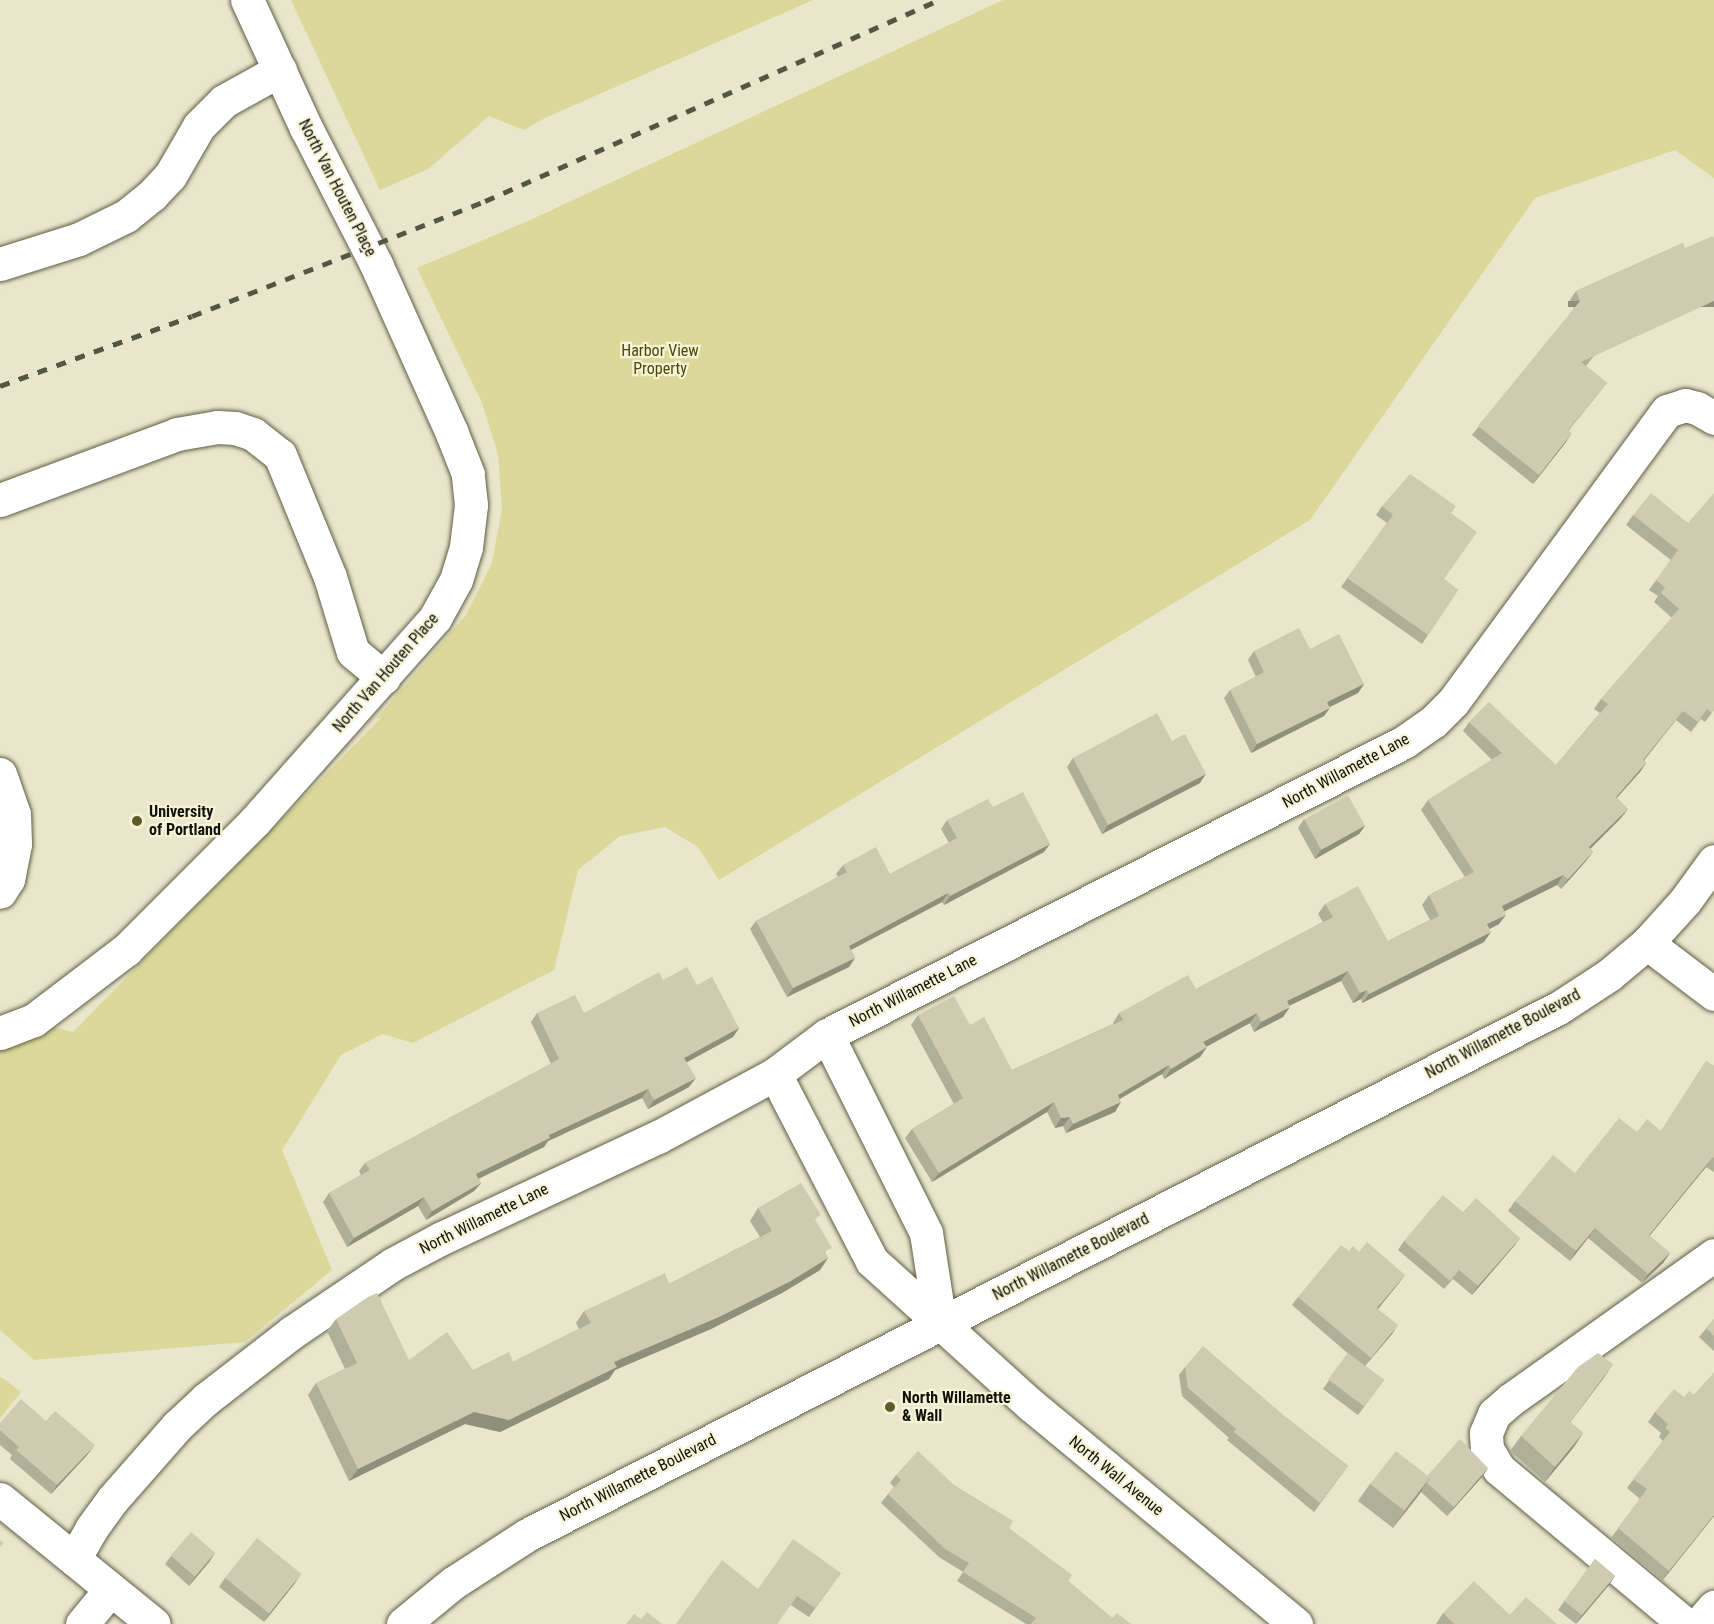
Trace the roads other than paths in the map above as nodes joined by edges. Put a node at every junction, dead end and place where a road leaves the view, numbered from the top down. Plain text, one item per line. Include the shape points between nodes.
1 (247, 0) edge
2 (280, 70) junction
3 (0, 264) edge
4 (1714, 418) edge
5 (0, 500) edge
6 (384, 678) junction
7 (0, 774) edge
8 (1714, 861) edge
9 (0, 891) edge
10 (1647, 943) junction
11 (1714, 993) edge
12 (0, 1033) edge
13 (827, 1035) junction
14 (776, 1074) junction
15 (1714, 1255) edge
16 (940, 1323) junction
17 (0, 1499) edge
18 (74, 1559) junction
19 (111, 1589) junction
20 (1714, 1607) edge
21 (82, 1624) edge
22 (154, 1624) edge
23 (403, 1624) edge
24 (1296, 1624) edge
25 (1685, 1624) edge
26 (1700, 1624) edge

1 - 2 street, North Van Houten Place
2 - 3 street via 224,101 199,126 170,176 126,216 79,238
2 - 6 street, North Van Houten Place via 376,264 468,474 471,505 466,547 456,580 435,618
4 - 13 street, North Willamette Lane via 1685,405 1667,411 1453,702 1433,722 1404,742
5 - 6 street via 177,434 217,427 253,434 280,455 330,577 353,652
6 - 12 street, North Van Houten Place via 254,822 126,950 34,1020
7 - 9 street via 14,814 15,844 8,879
8 - 10 street, North Willamette Boulevard
10 - 11 street
10 - 16 street, North Willamette Boulevard via 1609,975 1560,1007
13 - 14 street, North Willamette Lane
13 - 16 street via 926,1233
14 - 16 street, North Wall Avenue via 872,1261
14 - 18 street, North Willamette Lane via 658,1137 393,1264 291,1333 177,1426 112,1500
15 - 25 street via 1510,1400 1494,1414 1486,1433 1487,1449 1499,1469
16 - 23 street, North Willamette Boulevard via 527,1535 453,1583
16 - 24 street, North Wall Avenue via 1031,1405
17 - 18 street
18 - 19 street
19 - 21 street
19 - 22 street
20 - 26 street

